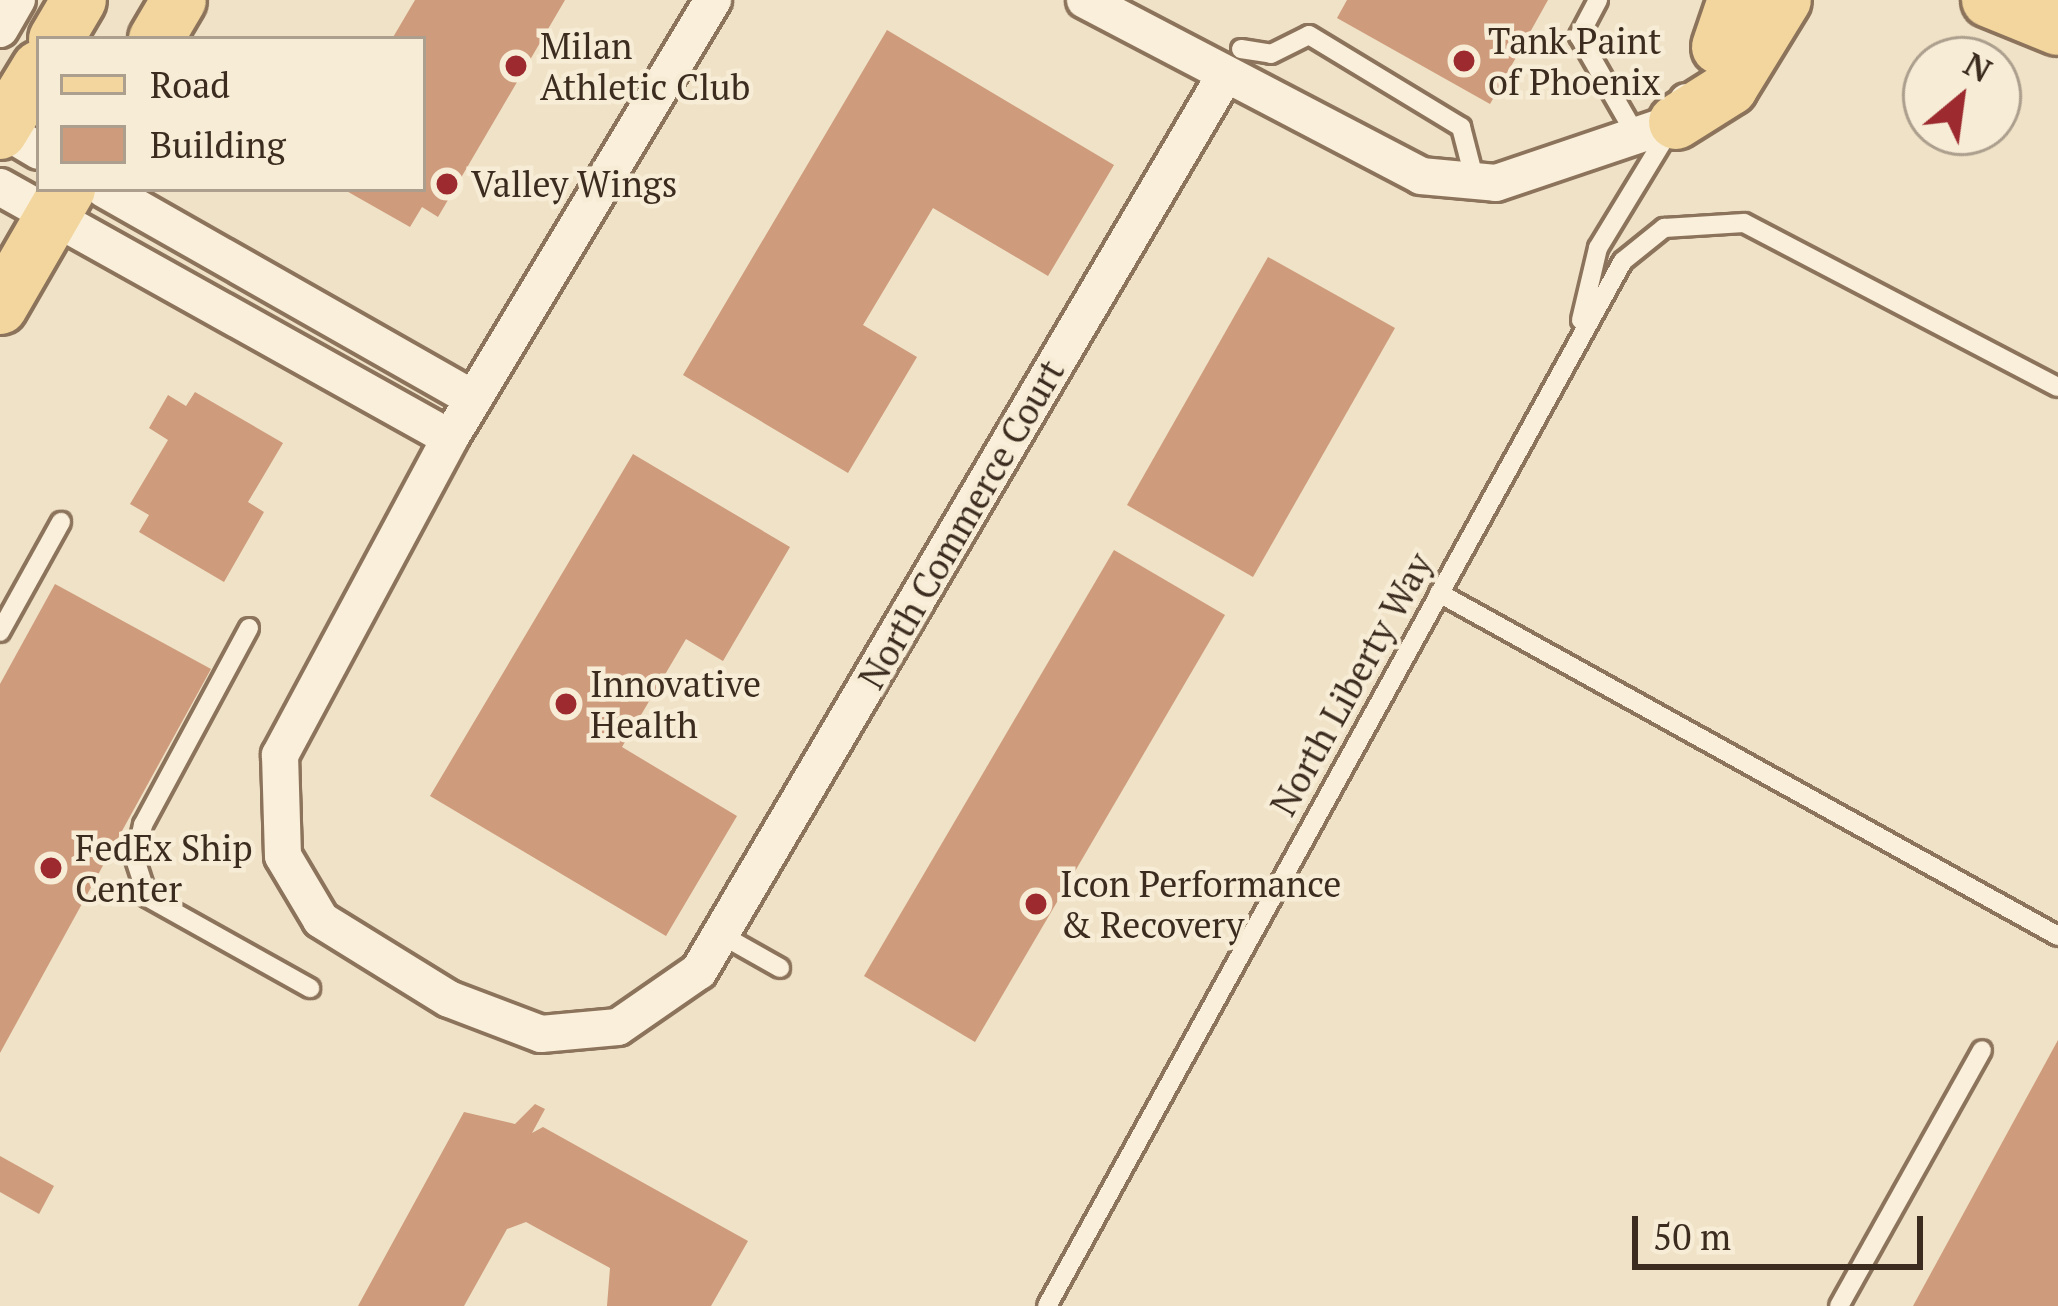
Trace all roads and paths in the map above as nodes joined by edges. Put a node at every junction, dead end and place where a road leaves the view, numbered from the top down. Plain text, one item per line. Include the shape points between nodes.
1 (16, 0) edge
2 (80, 0) edge
3 (179, 0) edge
4 (713, 0) edge
5 (1085, 0) edge
6 (1598, 0) edge
7 (1745, 0) edge
8 (1784, 0) edge
9 (1989, 0) edge
10 (1727, 24) edge
11 (2058, 28) edge
12 (0, 29) edge
13 (1251, 30) dead end
14 (58, 36) edge
15 (158, 36) edge
16 (1233, 63) junction
17 (36, 76) edge
18 (1656, 130) junction
19 (14, 137) edge
20 (1475, 181) junction
21 (0, 188) edge
22 (109, 192) edge
23 (60, 202) edge
24 (0, 307) edge
25 (1575, 346) junction
26 (2058, 387) edge
27 (473, 399) junction
28 (450, 438) junction
29 (61, 522) dead end
30 (1439, 593) junction
31 (250, 628) dead end
32 (0, 632) edge
33 (720, 934) junction
34 (2058, 936) edge
35 (780, 968) dead end
36 (310, 988) dead end
37 (1982, 1050) dead end
38 (1047, 1306) edge
39 (1839, 1306) edge

1 - 12 street
2 - 14 main road
3 - 15 main road
4 - 27 street
5 - 16 street
6 - 18 lane via 1579,36
7 - 10 street
8 - 18 main road via 1730,88
9 - 11 main road
10 - 18 street
13 - 16 lane
16 - 20 street via 1415,174
16 - 20 lane via 1309,35 1461,127
16 - 33 street, North Commerce Court
17 - 19 main road
18 - 20 street
18 - 25 lane, North Liberty Way via 1598,248
21 - 23 street
22 - 27 street
23 - 24 main road
23 - 28 street
25 - 26 lane, North Liberty Way via 1623,261 1664,228 1744,223
25 - 30 lane, North Liberty Way
27 - 28 street
28 - 33 street, North Commerce Court via 280,755 275,807 299,889 340,937 500,1025 541,1034 618,1028 699,970
29 - 32 lane
30 - 34 lane
30 - 38 lane, North Liberty Way
31 - 36 lane via 142,825 135,859 147,896
33 - 35 lane
37 - 39 lane

